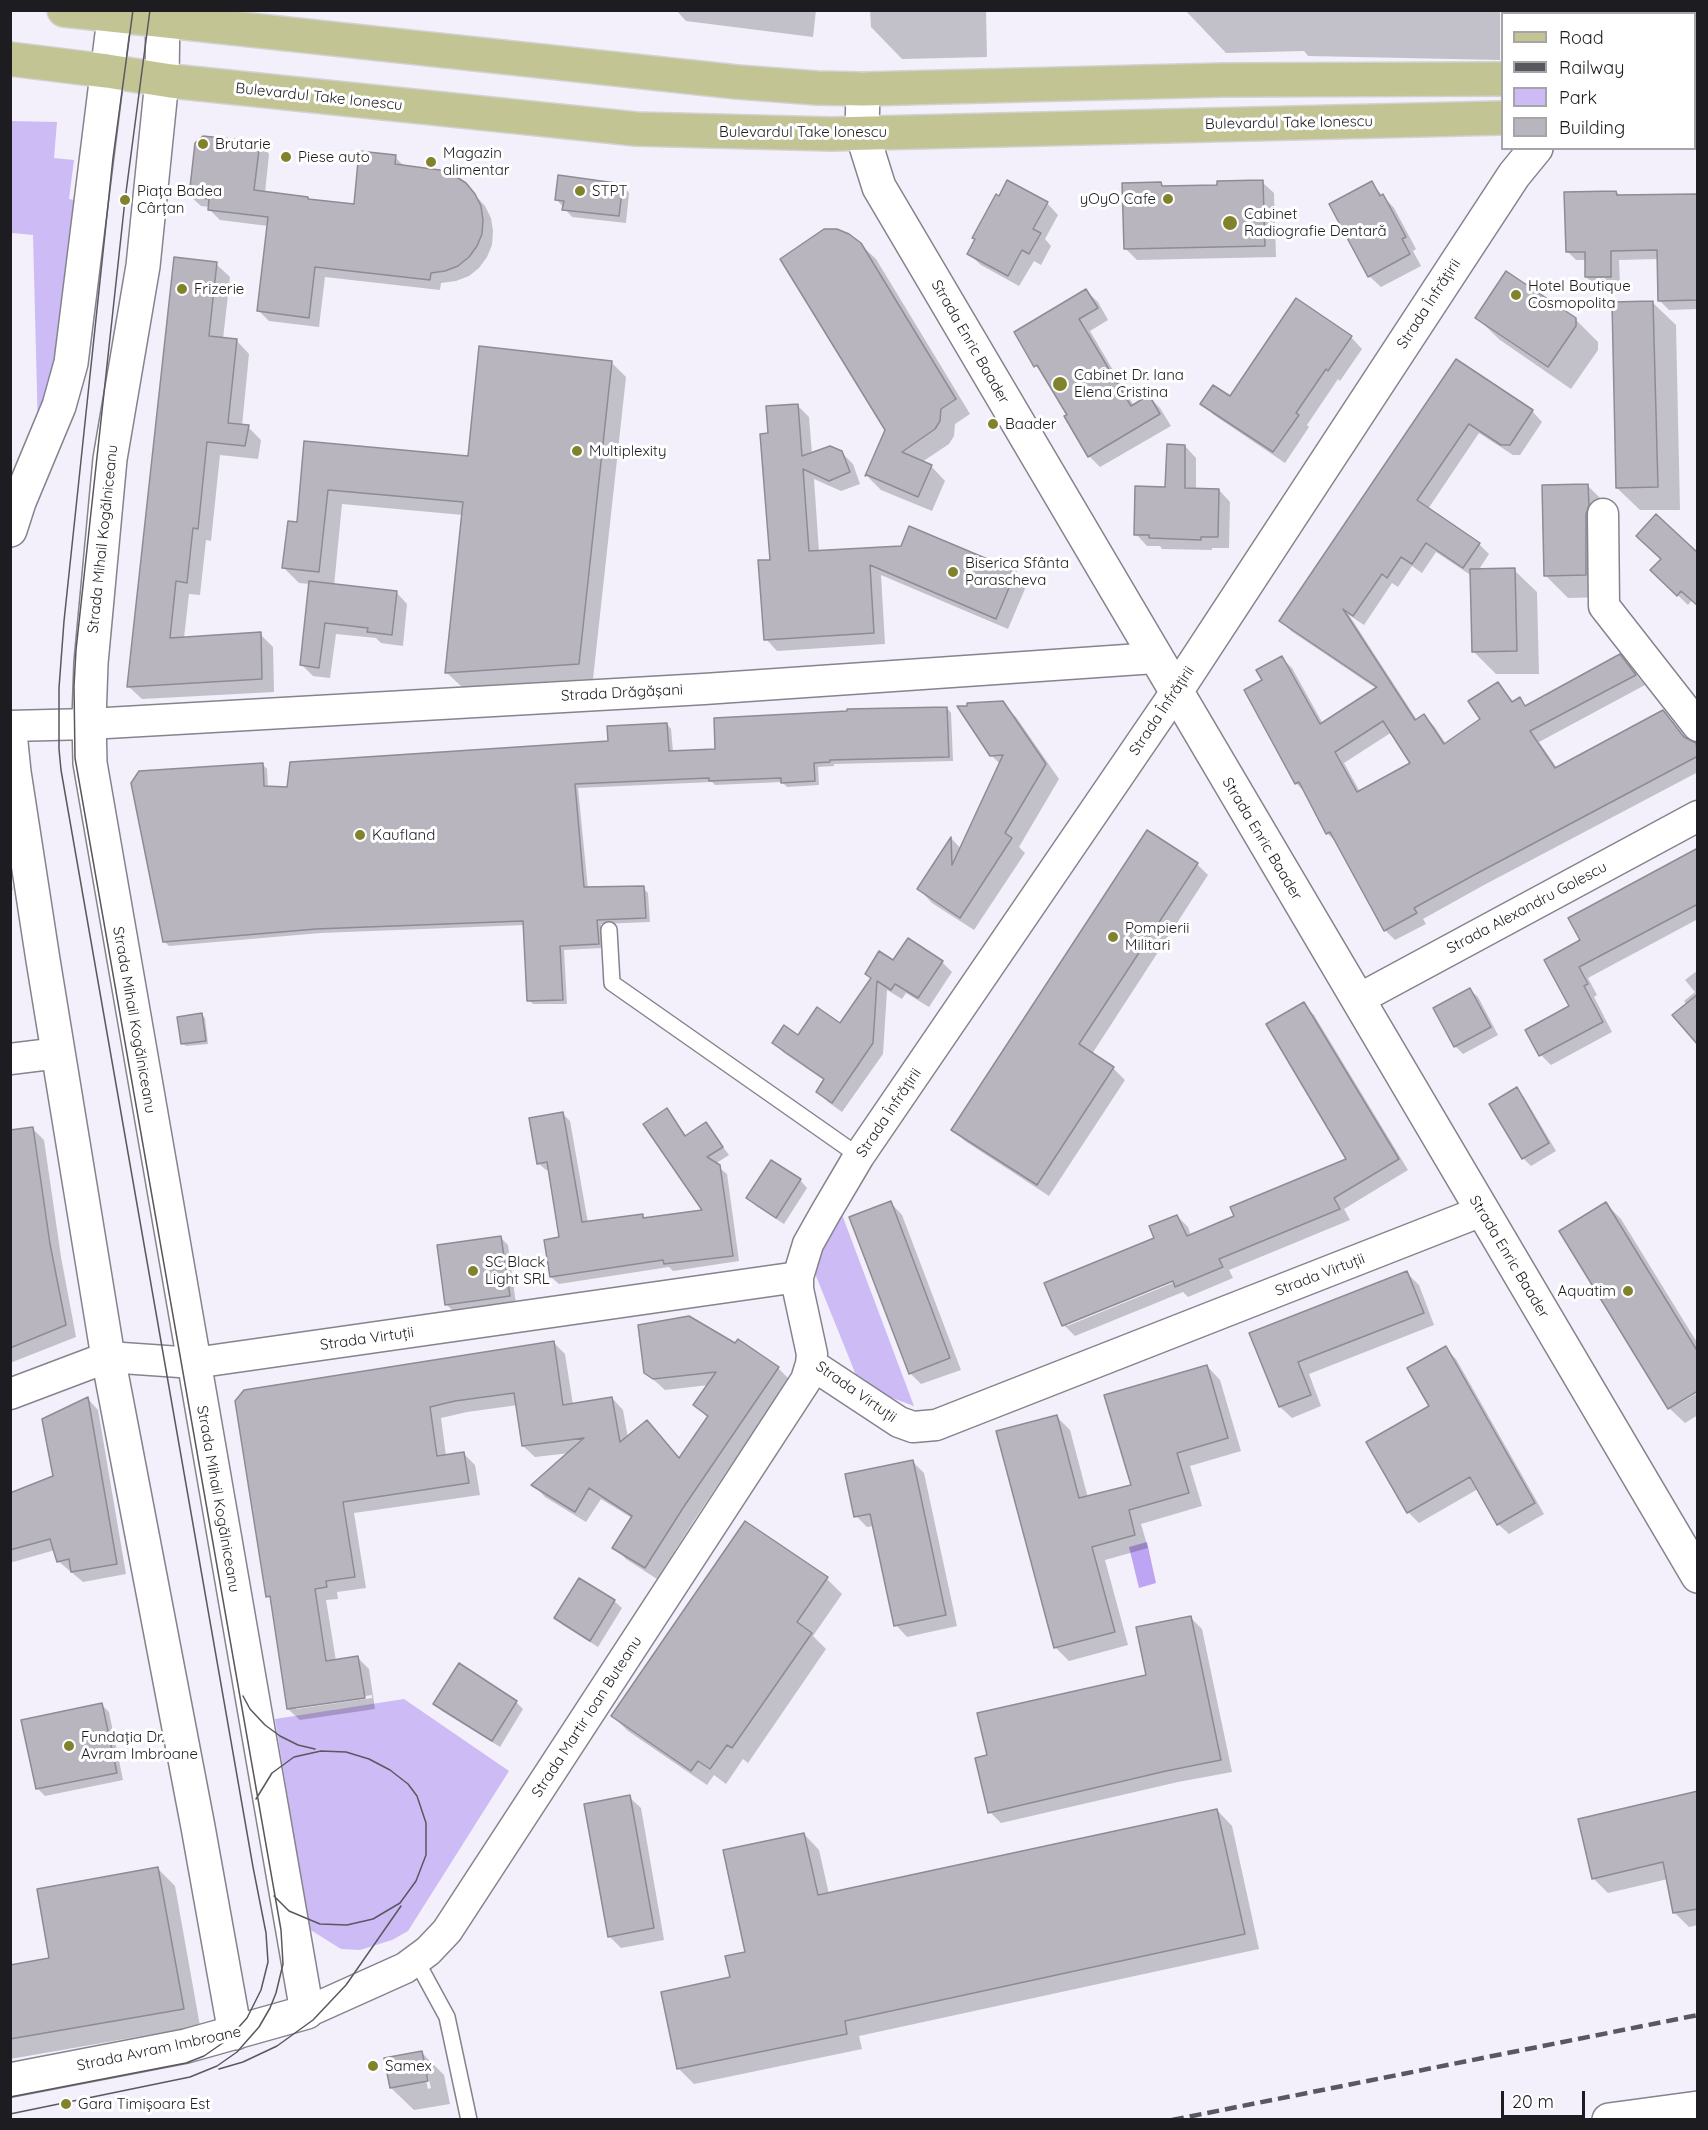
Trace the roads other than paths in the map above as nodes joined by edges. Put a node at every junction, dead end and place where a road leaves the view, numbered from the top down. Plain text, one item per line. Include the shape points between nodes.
1 (64, 10) edge
2 (115, 14) edge
3 (163, 16) edge
4 (10, 60) edge
5 (107, 71) junction
6 (1501, 79) edge
7 (162, 80) junction
8 (864, 89) junction
9 (1501, 118) edge
10 (862, 133) junction
11 (1534, 150) edge
12 (1603, 514) dead end
13 (10, 530) edge
14 (1155, 658) junction
15 (1175, 693) junction
16 (89, 724) junction
17 (10, 726) edge
18 (1698, 726) edge
19 (10, 733) edge
20 (1698, 816) edge
21 (609, 930) dead end
22 (1357, 1000) junction
23 (59, 1053) junction
24 (10, 1059) edge
25 (859, 1156) junction
26 (1482, 1211) junction
27 (798, 1277) junction
28 (108, 1357) junction
29 (194, 1363) junction
30 (811, 1364) junction
31 (10, 1394) edge
32 (1698, 1576) edge
33 (416, 1960) junction
34 (307, 2012) junction
35 (235, 2032) junction
36 (10, 2079) edge
37 (1698, 2108) edge
38 (469, 2120) edge
39 (1609, 2120) edge

1 - 2 main road
2 - 3 main road
2 - 5 street
3 - 7 street, Strada Mihail Kogălniceanu
3 - 8 main road via 737,82
4 - 5 main road, Bulevardul Take Ionescu
5 - 7 main road, Bulevardul Take Ionescu
5 - 13 street via 71,363 59,406
6 - 8 main road via 1223,80
7 - 10 main road, Bulevardul Take Ionescu via 636,129
7 - 16 street, Strada Mihail Kogălniceanu via 143,266 110,459
8 - 10 street, Strada Enric Baader
9 - 10 main road, Bulevardul Take Ionescu
10 - 14 street, Strada Enric Baader via 879,187
11 - 15 street, Strada Înfrățirii via 1514,175
12 - 18 street via 1604,606
14 - 15 street, Strada Enric Baader
14 - 16 street, Strada Drăgășani
15 - 22 street, Strada Enric Baader
15 - 25 street, Strada Înfrățirii
16 - 17 street, Strada Drăgășani
16 - 29 street, Strada Mihail Kogălniceanu via 92,784
19 - 23 street
20 - 22 street, Strada Alexandru Golescu
21 - 25 lane via 612,983
22 - 26 street, Strada Enric Baader
23 - 24 street
23 - 28 street
25 - 27 street, Strada Înfrățirii via 808,1244
26 - 30 street, Strada Virtuții via 936,1425 914,1427 899,1422
26 - 32 street, Strada Enric Baader
27 - 29 street, Strada Virtuții
27 - 30 street, Strada Virtuții
28 - 29 street, Strada Virtuții
28 - 31 street
28 - 35 street
29 - 34 street, Strada Mihail Kogălniceanu
30 - 33 street, Strada Martir Ioan Buteanu via 798,1394 453,1921 437,1943
33 - 34 street, Strada Martir Ioan Buteanu
33 - 38 lane via 447,2017
34 - 35 street, Strada Avram Imbroane
35 - 36 street, Strada Avram Imbroane via 186,2046
37 - 39 street

